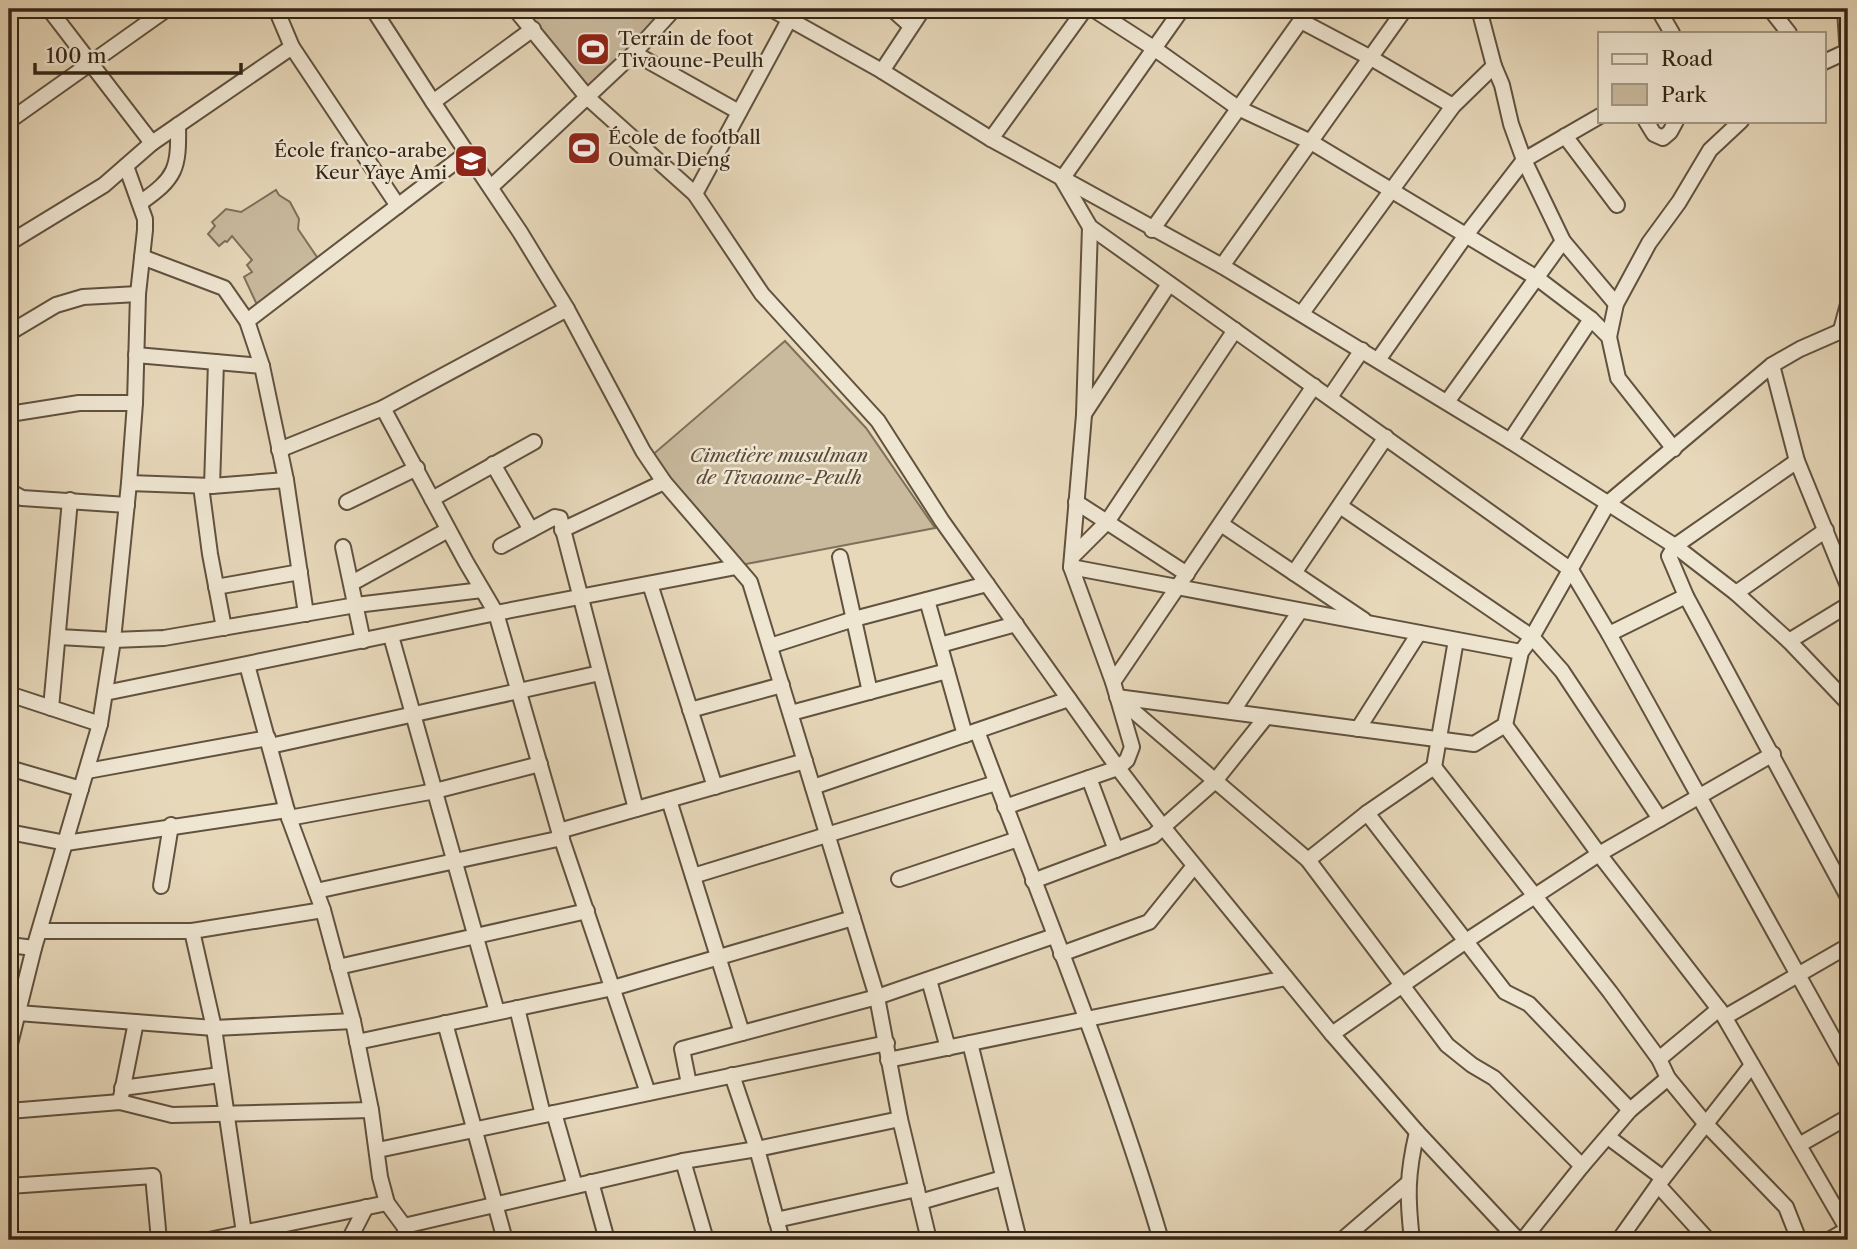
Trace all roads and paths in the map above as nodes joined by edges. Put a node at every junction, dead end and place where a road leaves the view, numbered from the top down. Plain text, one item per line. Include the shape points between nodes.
1 (49, 9) edge
2 (167, 9) edge
3 (276, 9) edge
4 (373, 9) edge
5 (515, 9) edge
6 (674, 9) edge
7 (771, 9) edge
8 (892, 9) edge
9 (923, 9) edge
10 (1085, 9) edge
11 (1093, 9) edge
12 (1182, 9) edge
13 (1405, 9) edge
14 (1479, 9) edge
15 (1658, 9) edge
16 (1770, 9) edge
17 (1845, 9) edge
18 (1305, 15) edge
19 (789, 20) junction
20 (911, 26) junction
21 (533, 29) junction
22 (1671, 32) edge
23 (1788, 32) edge
24 (292, 47) junction
25 (1156, 49) junction
26 (634, 53) junction
27 (1848, 53) edge
28 (1371, 58) junction
29 (1826, 61) edge
30 (90, 62) junction
31 (1494, 66) junction
32 (882, 71) junction
33 (588, 98) junction
34 (433, 102) junction
35 (1453, 106) junction
36 (1238, 108) junction
37 (739, 112) junction
38 (1598, 117) edge
39 (9, 121) edge
40 (1647, 122) edge
41 (1675, 122) edge
42 (1735, 122) edge
43 (178, 125) junction
44 (1565, 136) junction
45 (991, 139) junction
46 (1311, 142) junction
47 (152, 143) junction
48 (467, 153) junction
49 (1524, 160) junction
50 (126, 166) junction
51 (1062, 179) junction
52 (491, 187) junction
53 (1391, 190) junction
54 (695, 194) junction
55 (140, 204) junction
56 (1617, 205) dead end
57 (398, 206) junction
58 (1090, 227) junction
59 (1152, 230) junction
60 (1466, 235) junction
61 (1563, 241) junction
62 (9, 243) edge
63 (142, 257) junction
64 (1222, 266) junction
65 (1537, 278) junction
66 (1170, 284) junction
67 (138, 295) junction
68 (1616, 304) junction
69 (1848, 304) edge
70 (567, 309) junction
71 (1301, 313) junction
72 (1591, 319) junction
73 (247, 321) junction
74 (1845, 329) edge
75 (1235, 330) junction
76 (9, 333) edge
77 (1608, 337) junction
78 (1362, 350) junction
79 (136, 355) junction
80 (1378, 360) junction
81 (216, 362) junction
82 (1772, 365) junction
83 (262, 366) junction
84 (1314, 386) junction
85 (1330, 397) junction
86 (1447, 402) junction
87 (135, 403) junction
88 (9, 408) edge
89 (383, 408) junction
90 (1084, 415) junction
91 (1386, 437) junction
92 (534, 442) dead end
93 (1510, 442) junction
94 (1674, 449) junction
95 (279, 450) junction
96 (1797, 461) junction
97 (493, 464) junction
98 (417, 468) junction
99 (286, 480) junction
100 (664, 482) junction
101 (129, 484) junction
102 (207, 486) junction
103 (9, 491) edge
104 (432, 499) junction
105 (70, 500) junction
106 (347, 502) dead end
107 (1076, 502) junction
108 (1608, 503) junction
109 (127, 505) junction
110 (1339, 506) junction
111 (1107, 522) junction
112 (1221, 524) junction
113 (448, 530) junction
114 (531, 530) junction
115 (562, 530) junction
116 (1826, 530) junction
117 (1675, 546) junction
118 (501, 547) dead end
119 (343, 548) dead end
120 (840, 557) dead end
121 (1071, 562) junction
122 (736, 566) junction
123 (1571, 570) junction
124 (300, 572) junction
125 (1294, 573) junction
126 (1187, 574) junction
127 (352, 583) junction
128 (650, 583) junction
129 (987, 584) junction
130 (1848, 586) edge
131 (216, 587) junction
132 (1177, 588) junction
133 (482, 590) junction
134 (1736, 593) junction
135 (1686, 596) junction
136 (580, 598) junction
137 (927, 600) junction
138 (356, 605) junction
139 (1848, 606) edge
140 (1300, 611) junction
141 (496, 613) junction
142 (306, 614) junction
143 (854, 619) junction
144 (1016, 624) junction
145 (1371, 624) junction
146 (224, 628) junction
147 (1419, 633) junction
148 (1609, 634) junction
149 (391, 636) junction
150 (59, 637) junction
151 (1532, 637) junction
152 (113, 640) junction
153 (1456, 640) junction
154 (363, 641) junction
155 (1789, 641) junction
156 (940, 645) junction
157 (770, 646) junction
158 (1521, 652) junction
159 (247, 665) junction
160 (947, 671) junction
161 (600, 673) junction
162 (1113, 682) junction
163 (782, 685) junction
164 (518, 690) junction
165 (870, 692) junction
166 (105, 693) junction
167 (9, 694) edge
168 (1117, 698) junction
169 (1069, 699) junction
170 (1848, 703) edge
171 (51, 708) junction
172 (690, 710) junction
173 (1231, 712) junction
174 (791, 713) junction
175 (411, 714) junction
176 (1266, 717) junction
177 (100, 724) junction
178 (1505, 726) junction
179 (1358, 729) junction
180 (971, 733) junction
181 (1439, 739) junction
182 (269, 742) junction
183 (1773, 754) junction
184 (805, 761) junction
185 (540, 764) junction
186 (1434, 767) junction
187 (9, 768) edge
188 (1118, 768) junction
189 (87, 771) junction
190 (1089, 778) junction
191 (1215, 781) junction
192 (996, 783) junction
193 (715, 787) junction
194 (813, 787) junction
195 (81, 789) junction
196 (435, 791) junction
197 (1699, 796) junction
198 (669, 800) junction
199 (1005, 807) junction
200 (636, 809) junction
201 (1367, 813) junction
202 (288, 814) junction
203 (1660, 819) junction
204 (171, 825) junction
205 (1163, 827) junction
206 (9, 832) edge
207 (561, 834) junction
208 (828, 835) junction
209 (1018, 839) junction
210 (65, 842) junction
211 (1116, 850) junction
212 (1599, 854) junction
213 (1308, 860) junction
214 (455, 861) junction
215 (1194, 866) junction
216 (692, 876) junction
217 (900, 879) dead end
218 (1033, 881) junction
219 (161, 886) dead end
220 (316, 891) junction
221 (1534, 896) junction
222 (1848, 897) edge
223 (323, 910) junction
224 (587, 911) junction
225 (853, 918) junction
226 (192, 930) junction
227 (40, 931) junction
228 (477, 936) junction
229 (1054, 936) junction
230 (1466, 941) junction
231 (9, 945) edge
232 (1848, 946) edge
233 (34, 948) junction
234 (1060, 954) junction
235 (718, 957) junction
236 (338, 967) junction
237 (1797, 976) junction
238 (1286, 978) junction
239 (929, 980) junction
240 (1402, 985) junction
241 (612, 988) junction
242 (877, 996) junction
243 (517, 1008) junction
244 (497, 1012) junction
245 (18, 1013) junction
246 (1722, 1013) junction
247 (1085, 1019) junction
248 (136, 1021) junction
249 (353, 1021) junction
250 (445, 1023) junction
251 (214, 1028) junction
252 (11, 1030) edge
253 (742, 1033) junction
254 (1332, 1034) junction
255 (357, 1042) junction
256 (887, 1043) junction
257 (970, 1043) junction
258 (9, 1048) edge
259 (948, 1048) junction
260 (1659, 1059) junction
261 (888, 1060) junction
262 (1752, 1065) junction
263 (1848, 1066) edge
264 (220, 1075) junction
265 (732, 1075) junction
266 (1668, 1078) junction
267 (689, 1084) junction
268 (648, 1093) junction
269 (121, 1095) junction
270 (371, 1110) junction
271 (9, 1111) edge
272 (1630, 1111) junction
273 (227, 1114) junction
274 (548, 1114) junction
275 (1848, 1117) edge
276 (900, 1118) junction
277 (1705, 1123) junction
278 (474, 1130) junction
279 (1417, 1132) junction
280 (1608, 1137) junction
281 (1798, 1144) junction
282 (757, 1149) junction
283 (378, 1150) junction
284 (683, 1161) junction
285 (1582, 1166) junction
286 (1003, 1178) junction
287 (592, 1182) junction
288 (1661, 1182) junction
289 (1407, 1184) junction
290 (9, 1186) edge
291 (575, 1186) junction
292 (918, 1196) junction
293 (387, 1203) junction
294 (495, 1204) junction
295 (366, 1207) junction
296 (776, 1220) junction
297 (1848, 1230) edge
298 (244, 1233) junction
299 (406, 1233) edge
300 (1515, 1239) edge
301 (159, 1240) edge
302 (209, 1240) edge
303 (349, 1240) edge
304 (505, 1240) edge
305 (607, 1240) edge
306 (706, 1240) edge
307 (782, 1240) edge
308 (929, 1240) edge
309 (1019, 1240) edge
310 (1161, 1240) edge
311 (1342, 1240) edge
312 (1412, 1240) edge
313 (1619, 1240) edge
314 (1708, 1240) edge
315 (1799, 1240) edge
316 (1829, 1240) edge

1 - 30 street
2 - 30 street
3 - 24 street
4 - 34 street
5 - 21 street
6 - 26 street
7 - 19 street
8 - 20 street
9 - 20 street
10 - 45 street
11 - 25 street
12 - 25 street
13 - 28 street
14 - 31 street
15 - 22 street
16 - 23 street
17 - 27 street
18 - 28 street
18 - 36 street
19 - 32 street
19 - 37 street
20 - 32 street
21 - 33 street
21 - 34 street
24 - 43 street
24 - 57 street
25 - 36 street
25 - 51 street
26 - 33 street
26 - 37 street
27 - 29 street
28 - 35 street
28 - 46 street
30 - 39 street
30 - 47 street
31 - 35 street
31 - 49 street
32 - 45 street
33 - 52 street
33 - 54 street
34 - 48 street
35 - 53 street
36 - 46 street
36 - 59 street
37 - 54 street
38 - 44 street
40 - 41 street via 1663,138
42 - 68 street via 1710,150 1649,243
43 - 47 street
43 - 55 street via 179,155 173,173
44 - 49 street
44 - 56 street
45 - 51 street
46 - 53 street
46 - 64 street
47 - 50 street
48 - 52 street
48 - 57 street
49 - 60 street
49 - 61 street
50 - 55 street
50 - 62 street via 104,185
51 - 58 street
51 - 59 street
52 - 70 street
53 - 60 street
53 - 71 street
54 - 129 street via 762,294 878,421
55 - 63 street via 145,219
57 - 73 street
58 - 66 street
58 - 90 street
59 - 64 street
60 - 65 street
60 - 80 street
61 - 65 street
61 - 68 street
63 - 67 street
63 - 73 street via 224,288
64 - 71 street
65 - 72 street
65 - 86 street
66 - 75 street
66 - 90 street
67 - 76 street via 83,297 57,305
67 - 79 street
68 - 77 street
69 - 74 street
70 - 89 street
70 - 100 street
71 - 78 street
72 - 77 street
72 - 93 street
73 - 83 street
74 - 82 street
75 - 84 street
75 - 111 street
77 - 94 street via 1618,378
78 - 80 street
78 - 85 street
79 - 81 street
79 - 87 street
80 - 86 street
81 - 83 street
81 - 102 street
82 - 94 street
82 - 96 street
83 - 95 street
84 - 85 street
84 - 112 street
85 - 91 street
86 - 93 street
87 - 88 street via 79,403 16,414
87 - 101 street
89 - 95 street
89 - 98 street
90 - 107 street
91 - 110 street
91 - 123 street
92 - 97 street
93 - 108 street
94 - 108 street
95 - 99 street
96 - 116 street
96 - 117 street
97 - 104 street
97 - 114 street
98 - 104 street
98 - 106 street
99 - 102 street
99 - 124 street
100 - 115 street
100 - 122 street
101 - 102 street
101 - 109 street
102 - 131 street
103 - 105 street via 19,498
104 - 113 street
105 - 109 street
105 - 150 street
107 - 111 street
107 - 121 street
108 - 117 street
108 - 123 street
109 - 152 street
110 - 125 street
110 - 151 street
111 - 121 street
111 - 126 street
112 - 125 street
112 - 126 street
113 - 127 street
113 - 133 street
114 - 115 street via 555,517
114 - 118 street
115 - 136 street
116 - 130 street
116 - 134 street
117 - 134 street
117 - 135 street via 1669,556
119 - 127 street
120 - 143 street
121 - 132 street
121 - 162 street
122 - 128 street
122 - 157 street via 750,582
123 - 148 street
123 - 151 street
124 - 131 street
124 - 142 street
125 - 145 street
126 - 132 street
127 - 138 street
128 - 136 street
128 - 172 street
129 - 137 street
129 - 144 street
131 - 146 street
132 - 140 street
132 - 162 street
133 - 138 street
133 - 141 street
134 - 155 street
135 - 148 street
135 - 183 street
136 - 141 street
136 - 161 street
137 - 143 street
137 - 156 street
138 - 142 street
138 - 154 street
139 - 155 street
140 - 145 street
140 - 173 street
141 - 149 street
141 - 164 street
142 - 146 street
143 - 157 street
143 - 165 street
144 - 156 street
144 - 169 street
145 - 147 street
146 - 152 street
147 - 153 street
147 - 179 street
148 - 197 street
149 - 154 street
149 - 175 street
150 - 152 street
150 - 171 street
151 - 158 street
151 - 203 street via 1562,671
152 - 166 street
153 - 158 street
153 - 181 street
154 - 159 street
155 - 170 street
156 - 160 street
157 - 163 street
158 - 178 street
159 - 166 street
159 - 182 street
160 - 165 street
160 - 180 street
161 - 164 street
161 - 200 street
162 - 168 street
163 - 172 street
163 - 174 street
164 - 175 street
164 - 185 street
165 - 174 street
166 - 177 street
167 - 171 street
168 - 173 street
168 - 188 street via 1132,747 1128,760
168 - 191 street
169 - 180 street
169 - 188 street
171 - 177 street
172 - 193 street
173 - 176 street
174 - 184 street
175 - 182 street
175 - 196 street
176 - 179 street
176 - 191 street
177 - 189 street
178 - 181 street via 1474,744
178 - 212 street
179 - 181 street
180 - 192 street
180 - 194 street
181 - 186 street
182 - 189 street
182 - 202 street
183 - 197 street
183 - 222 street
184 - 193 street
184 - 194 street
185 - 196 street
185 - 207 street
186 - 201 street
186 - 221 street
187 - 195 street
188 - 190 street
188 - 205 street
189 - 195 street
190 - 199 street
190 - 211 street
191 - 205 street
191 - 213 street
192 - 199 street
192 - 208 street
193 - 198 street
194 - 208 street
195 - 210 street
196 - 202 street
196 - 214 street
197 - 203 street
197 - 237 street
198 - 200 street
198 - 216 street
199 - 209 street
200 - 207 street
201 - 213 street
201 - 230 street
202 - 204 street
202 - 220 street
203 - 212 street
204 - 210 street
204 - 219 street
205 - 211 street via 1153,836
205 - 215 street
206 - 210 street
207 - 214 street
207 - 224 street
208 - 216 street
208 - 225 street
209 - 217 street
209 - 218 street
210 - 227 street
211 - 218 street
212 - 221 street
212 - 246 street
213 - 240 street
214 - 220 street
214 - 228 street
215 - 234 street via 1149,922
215 - 238 street
216 - 235 street
218 - 229 street
220 - 223 street
221 - 230 street
221 - 260 street
223 - 226 street
223 - 236 street
224 - 228 street
224 - 241 street
225 - 235 street
225 - 242 street
226 - 227 street
226 - 251 street
227 - 233 street
228 - 236 street
228 - 244 street
229 - 234 street
229 - 239 street
230 - 240 street
230 - 272 street via 1505,992 1529,1004
231 - 233 street
232 - 237 street
233 - 245 street
234 - 247 street
235 - 241 street
235 - 253 street
236 - 249 street
237 - 246 street
237 - 263 street
238 - 247 street
238 - 254 street
239 - 242 street
239 - 259 street
240 - 254 street
240 - 285 street via 1447,1045 1494,1078
241 - 243 street
241 - 268 street
242 - 253 street
242 - 256 street
243 - 244 street
243 - 274 street
244 - 250 street
245 - 248 street
245 - 252 street
246 - 260 street
246 - 262 street
247 - 257 street
247 - 310 street
248 - 251 street
248 - 269 street
249 - 251 street
249 - 255 street
250 - 255 street
250 - 278 street
251 - 264 street
252 - 258 street
253 - 267 street via 682,1049
254 - 279 street
255 - 270 street
256 - 261 street
256 - 265 street
257 - 259 street
257 - 286 street
259 - 261 street
260 - 266 street
261 - 276 street
262 - 277 street
262 - 281 street
264 - 269 street
264 - 273 street
265 - 267 street
265 - 282 street
266 - 272 street
266 - 277 street
267 - 268 street
268 - 274 street
269 - 271 street
269 - 273 street via 172,1115
270 - 273 street
270 - 283 street
272 - 280 street
273 - 298 street
274 - 278 street
274 - 291 street
275 - 281 street
276 - 282 street
276 - 292 street
277 - 288 street
277 - 315 street via 1786,1207
278 - 283 street
278 - 294 street
279 - 289 street
279 - 300 street
280 - 285 street
280 - 288 street
281 - 297 street
282 - 284 street
282 - 296 street
283 - 293 street
284 - 287 street
284 - 306 street
285 - 300 street
286 - 292 street
286 - 309 street
287 - 291 street
287 - 305 street
288 - 313 street
288 - 314 street
289 - 311 street
289 - 312 street
290 - 301 street via 153,1176
291 - 294 street
292 - 296 street
292 - 308 street
293 - 295 street
293 - 299 street
294 - 299 street
294 - 304 street
295 - 298 street
295 - 303 street
296 - 307 street
297 - 316 street
298 - 302 street

